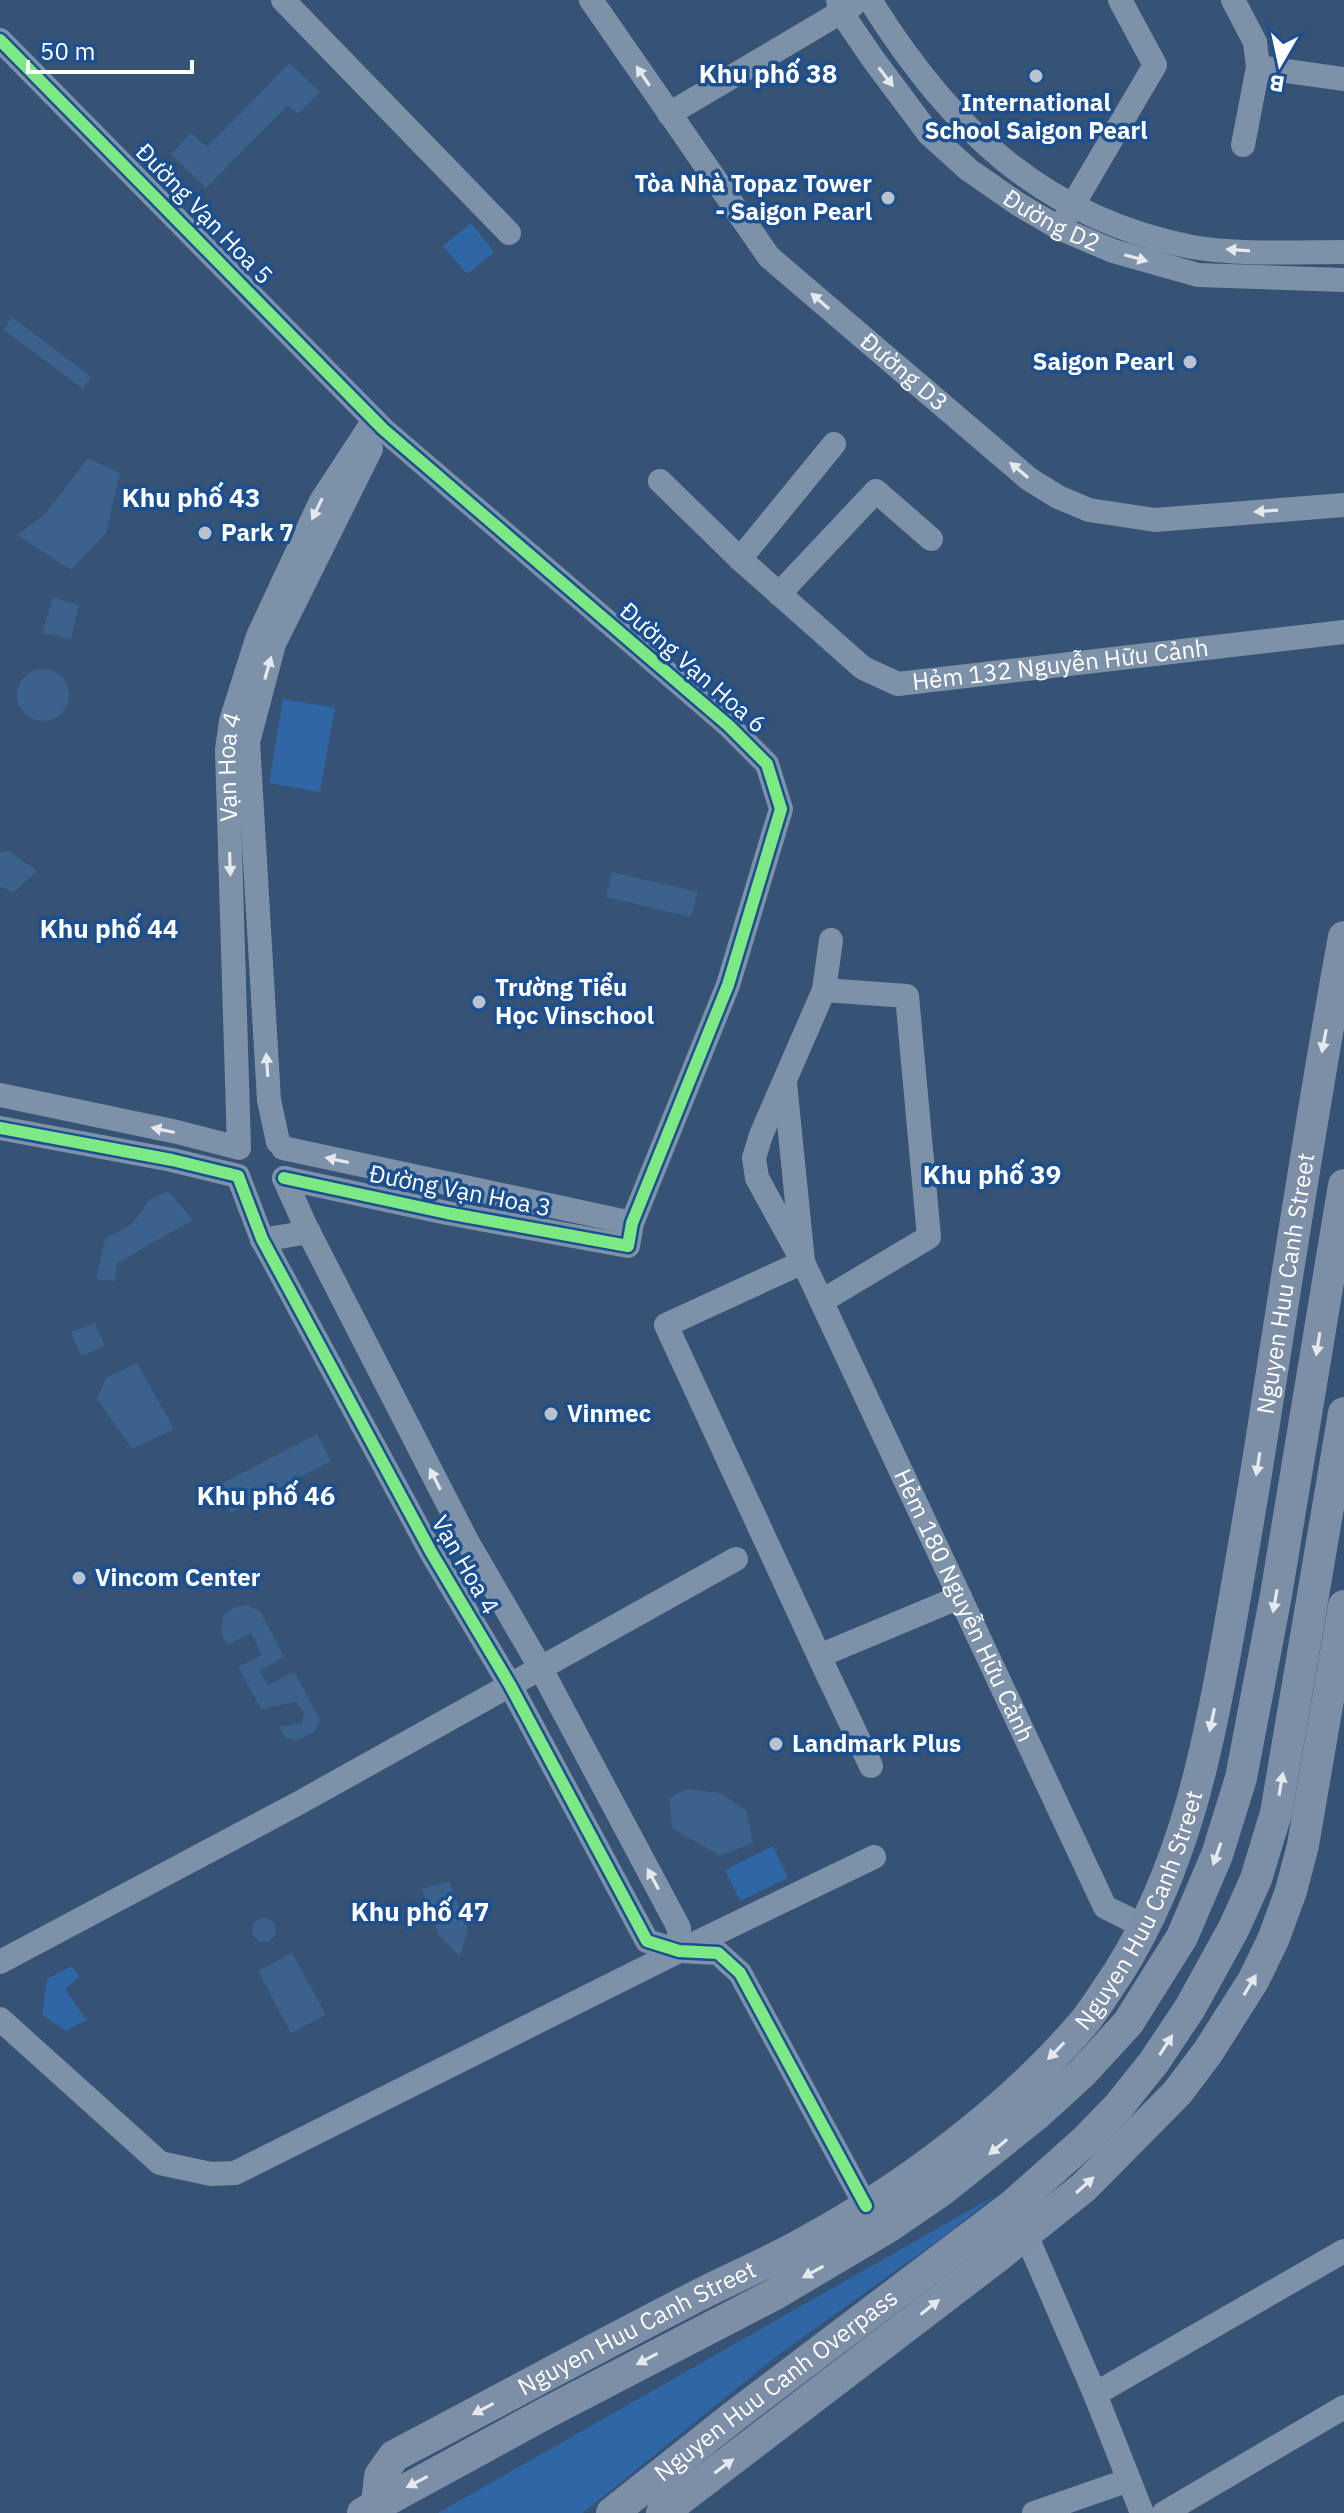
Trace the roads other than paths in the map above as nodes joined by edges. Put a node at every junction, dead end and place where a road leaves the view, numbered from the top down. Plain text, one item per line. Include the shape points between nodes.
1 (283, 0) edge
2 (591, 0) edge
3 (870, 0) edge
4 (1120, 0) edge
5 (1233, 0) edge
6 (847, 4) edge
7 (0, 40) edge
8 (1258, 67) junction
9 (1344, 79) edge
10 (669, 114) junction
11 (1243, 145) dead end
12 (1072, 206) junction
13 (1059, 228) junction
14 (509, 233) dead end
15 (1272, 252) junction
16 (1344, 252) edge
17 (1273, 278) junction
18 (1344, 280) edge
19 (379, 425) junction
20 (834, 444) dead end
21 (660, 481) dead end
22 (1344, 505) edge
23 (931, 539) dead end
24 (740, 559) junction
25 (779, 594) junction
26 (1344, 632) edge
27 (1344, 937) edge
28 (831, 940) dead end
29 (824, 990) junction
30 (785, 1081) junction
31 (0, 1095) edge
32 (0, 1128) edge
33 (280, 1145) junction
34 (239, 1148) junction
35 (238, 1176) junction
36 (284, 1178) junction
37 (1344, 1185) edge
38 (309, 1232) junction
39 (630, 1235) junction
40 (262, 1240) junction
41 (803, 1262) junction
42 (1286, 1292) junction
43 (822, 1301) junction
44 (1335, 1301) edge
45 (1344, 1413) edge
46 (736, 1559) dead end
47 (960, 1597) junction
48 (1344, 1606) edge
49 (819, 1656) junction
50 (540, 1667) junction
51 (510, 1685) junction
52 (871, 1766) dead end
53 (874, 1857) dead end
54 (1145, 1927) junction
55 (679, 1951) junction
56 (0, 1962) edge
57 (0, 2019) edge
58 (1013, 2205) junction
59 (873, 2219) junction
60 (1026, 2235) junction
61 (1344, 2251) edge
62 (1095, 2394) junction
63 (1344, 2407) edge
64 (1129, 2480) junction
65 (372, 2510) edge
66 (612, 2513) edge
67 (662, 2513) edge
68 (1034, 2513) edge
69 (1142, 2513) edge
70 (1164, 2513) edge

1 - 14 street
10 -> 2 street, Đường D3
3 - 12 street, Đường D2 via 951,112 992,152
4 - 12 street via 1155,65
5 - 8 street via 1255,42
6 - 10 street
6 -> 13 street, Đường D2 via 873,59 929,134 969,170
7 - 19 street, Đường Vạn Hoa 5
8 - 9 street
8 - 11 street
22 -> 10 street, Đường D3 via 1155,520 1089,510 1058,497 1029,479 769,257
12 - 13 street
15 -> 12 street, Đường D2 via 1194,247
13 -> 17 street, Đường D2 via 1113,251 1198,275
15 - 16 street, Đường D2
15 - 17 street
17 - 18 street, Đường D2
33 -> 19 street, Vạn Hoa 4 via 269,1100 248,742 274,644
19 -> 34 street, Vạn Hoa 4 via 321,501 258,636 231,721 227,750
19 - 39 street, Đường Vạn Hoa 6 via 729,726 767,764 781,809 728,985
20 - 24 street
21 - 24 street, Hẻm 132 Nguyễn Hữu Cảnh
23 - 25 street via 883,482
24 - 25 street, Hẻm 132 Nguyễn Hữu Cảnh
25 - 26 street, Hẻm 132 Nguyễn Hữu Cảnh via 863,668 898,684
27 -> 42 main road, Nguyen Huu Canh Street
28 - 29 street, Hẻm 180 Nguyễn Hữu Cảnh
29 - 30 street, Hẻm 180 Nguyễn Hữu Cảnh
29 - 43 street via 907,996 929,1237
30 - 41 street, Hẻm 180 Nguyễn Hữu Cảnh
30 - 41 street, Hẻm 180 Nguyễn Hữu Cảnh via 754,1158 757,1178
34 -> 31 street
32 - 35 street
33 - 34 street via 270,1138 253,1138
33 - 36 street via 288,1163
39 -> 33 street, Đường Vạn Hoa 3
34 - 35 street via 234,1162
35 - 36 street via 260,1190
35 - 40 street, Vạn Hoa 4
36 - 38 street, Vạn Hoa 4
36 - 39 street, Đường Vạn Hoa 3 via 447,1213
37 - 44 main road, Nguyen Huu Canh Street
38 - 40 street
50 -> 38 street, Vạn Hoa 4 via 467,1541
40 - 51 street, Vạn Hoa 4 via 431,1552
41 - 43 street, Hẻm 180 Nguyễn Hữu Cảnh
41 - 49 street via 666,1325
42 - 44 main road
42 -> 54 main road, Nguyen Huu Canh Street via 1202,1768 1176,1853
43 - 47 street, Hẻm 180 Nguyễn Hữu Cảnh
44 -> 59 main road, Nguyen Huu Canh Street via 1241,1778 1217,1855 1182,1937 1128,2023 1082,2073 990,2153
58 -> 45 main road via 1108,2118 1154,2062 1197,1995 1256,1879 1276,1813
46 - 50 street
47 - 49 street
47 - 54 street, Hẻm 180 Nguyễn Hữu Cảnh via 1105,1907
60 -> 48 main road via 1084,2187 1177,2093 1253,1981 1273,1940 1303,1845
49 - 52 street
50 - 51 street
55 -> 50 street, Vạn Hoa 4 via 679,1928
51 - 55 street, Vạn Hoa 4 via 647,1941
51 - 56 street
53 - 55 street
54 -> 59 main road, Nguyen Huu Canh Street via 1087,2019
55 - 57 street via 235,2173 211,2174 160,2163
55 - 59 street via 718,1953 740,1973
58 - 60 main road
58 - 66 main road, Nguyen Huu Canh Overpass
59 -> 65 main road, Nguyen Huu Canh Street via 805,2243 686,2301 394,2456 380,2476
60 - 62 street
67 -> 60 main road
61 - 62 street
62 - 64 street
63 - 70 street
64 - 68 street
64 - 69 street

